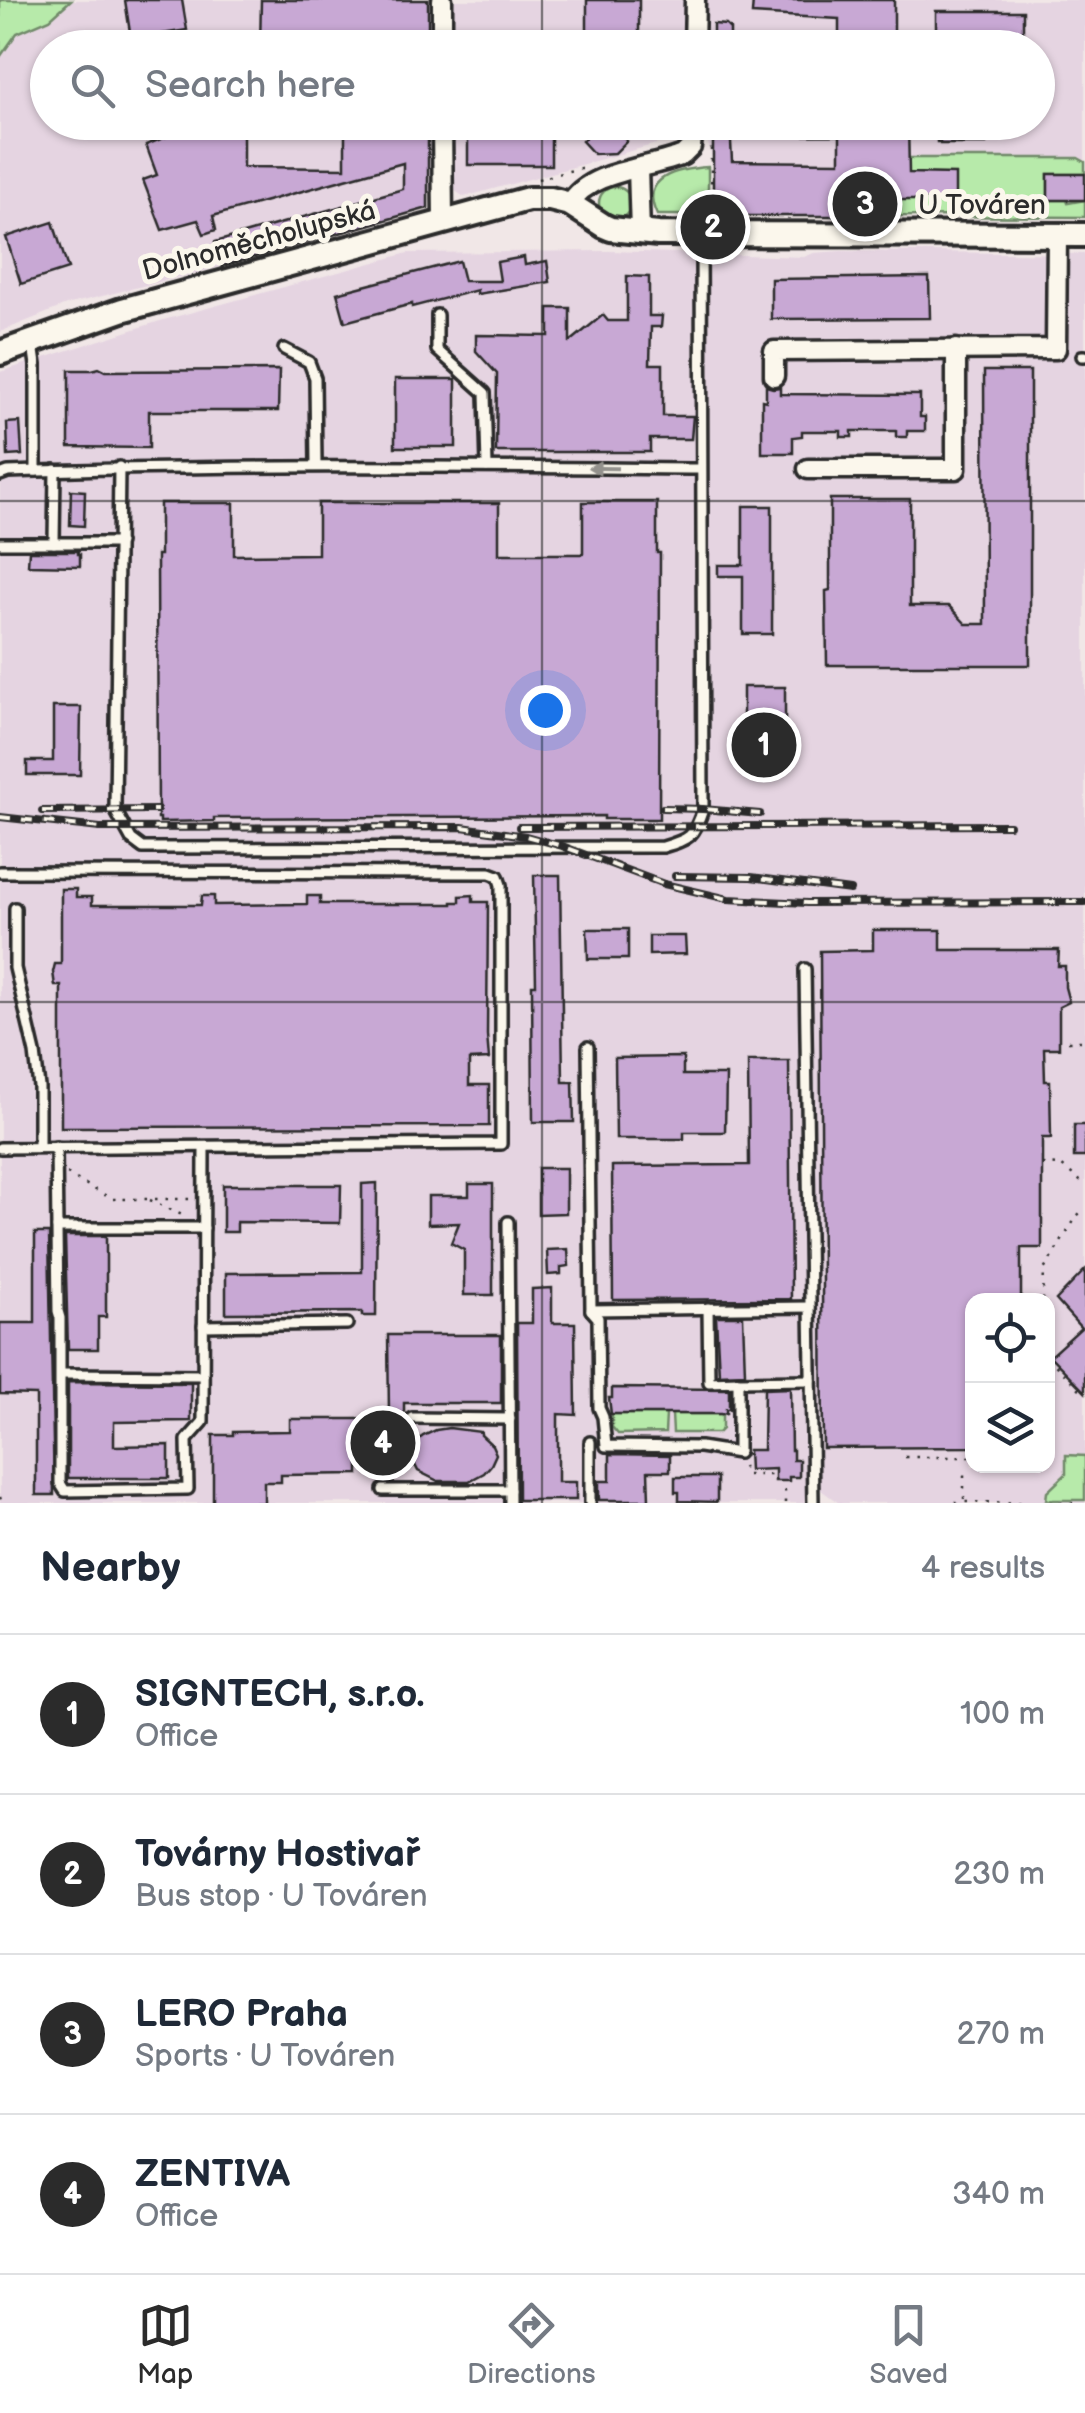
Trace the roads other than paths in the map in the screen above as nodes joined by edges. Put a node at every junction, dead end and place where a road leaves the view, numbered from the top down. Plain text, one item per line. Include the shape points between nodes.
1 (442, 0) edge
2 (695, 0) edge
3 (442, 30) edge
4 (694, 30) edge
5 (442, 140) edge
6 (692, 140) edge
7 (638, 168) junction
8 (538, 199) joint
9 (570, 204) junction
10 (443, 221) junction
11 (706, 227) junction
12 (640, 233) junction
13 (1057, 235) junction
14 (1085, 235) edge
15 (437, 314) dead end
16 (32, 340) junction
17 (284, 349) dead end
18 (956, 349) junction
19 (0, 352) edge
20 (774, 376) dead end
21 (316, 465) junction
22 (120, 467) junction
23 (486, 467) junction
24 (701, 469) junction
25 (808, 469) dead end
26 (55, 470) junction
27 (36, 471) junction
28 (0, 475) edge
29 (0, 543) edge
30 (54, 543) junction
31 (119, 543) junction
32 (0, 872) edge
33 (14, 908) dead end
34 (805, 969) dead end
35 (588, 1047) dead end
36 (39, 1146) junction
37 (204, 1146) junction
38 (56, 1147) junction
39 (0, 1148) edge
40 (508, 1222) dead end
41 (58, 1228) junction
42 (204, 1228) junction
43 (810, 1307) junction
44 (708, 1308) junction
45 (591, 1310) junction
46 (347, 1324) dead end
47 (203, 1326) junction
48 (61, 1374) junction
49 (203, 1375) junction
50 (812, 1380) junction
51 (738, 1382) junction
52 (412, 1418) dead end
53 (510, 1419) junction
54 (590, 1442) dead end
55 (383, 1490) dead end
56 (510, 1490) junction
57 (510, 1503) edge
58 (590, 1503) edge
59 (814, 1503) edge

1 - 3 street
2 - 4 street
5 - 10 street
6 - 7 street via 676,158
7 - 9 street via 588,184
7 - 12 street
8 - 9 street, U Továren
8 - 10 street, Dolnoměcholupská
9 - 12 street, U Továren via 604,226
10 - 16 street, Dolnoměcholupská
11 - 12 street, U Továren
11 - 13 street, U Továren
11 - 24 lane
13 - 14 street, U Továren
13 - 18 street via 1056,349
15 - 23 lane via 437,350 486,393
16 - 19 street, Dolnoměcholupská
16 - 27 lane
17 - 21 lane via 309,362 315,378
18 - 20 street via 774,350
18 - 25 street via 956,470
21 - 22 lane
21 - 23 lane
22 - 26 lane
22 - 31 lane
24 -> 23 lane
24 - 31 lane via 703,809 687,840 663,847 143,848 115,810
26 - 27 lane
26 - 30 lane
27 - 28 lane
29 - 30 lane
30 - 31 lane
32 - 37 lane via 498,876 501,1144
33 - 36 lane via 15,968 34,1053
34 - 43 lane
35 - 45 lane
36 - 38 lane
36 - 39 lane
37 - 38 lane
37 - 42 lane
38 - 41 lane
40 - 53 lane
41 - 42 lane
41 - 48 lane
42 - 47 lane
43 - 44 lane
43 - 50 lane
44 - 45 lane
44 - 51 lane via 709,1382
45 - 51 lane via 598,1318 606,1446 738,1453
46 - 47 lane
47 - 49 lane
48 - 49 lane
48 - 49 lane via 65,1490 188,1490 187,1440 204,1422
50 - 51 lane
50 - 59 lane
52 - 53 lane
53 - 56 lane
54 - 58 lane
55 - 56 lane
56 - 57 lane

